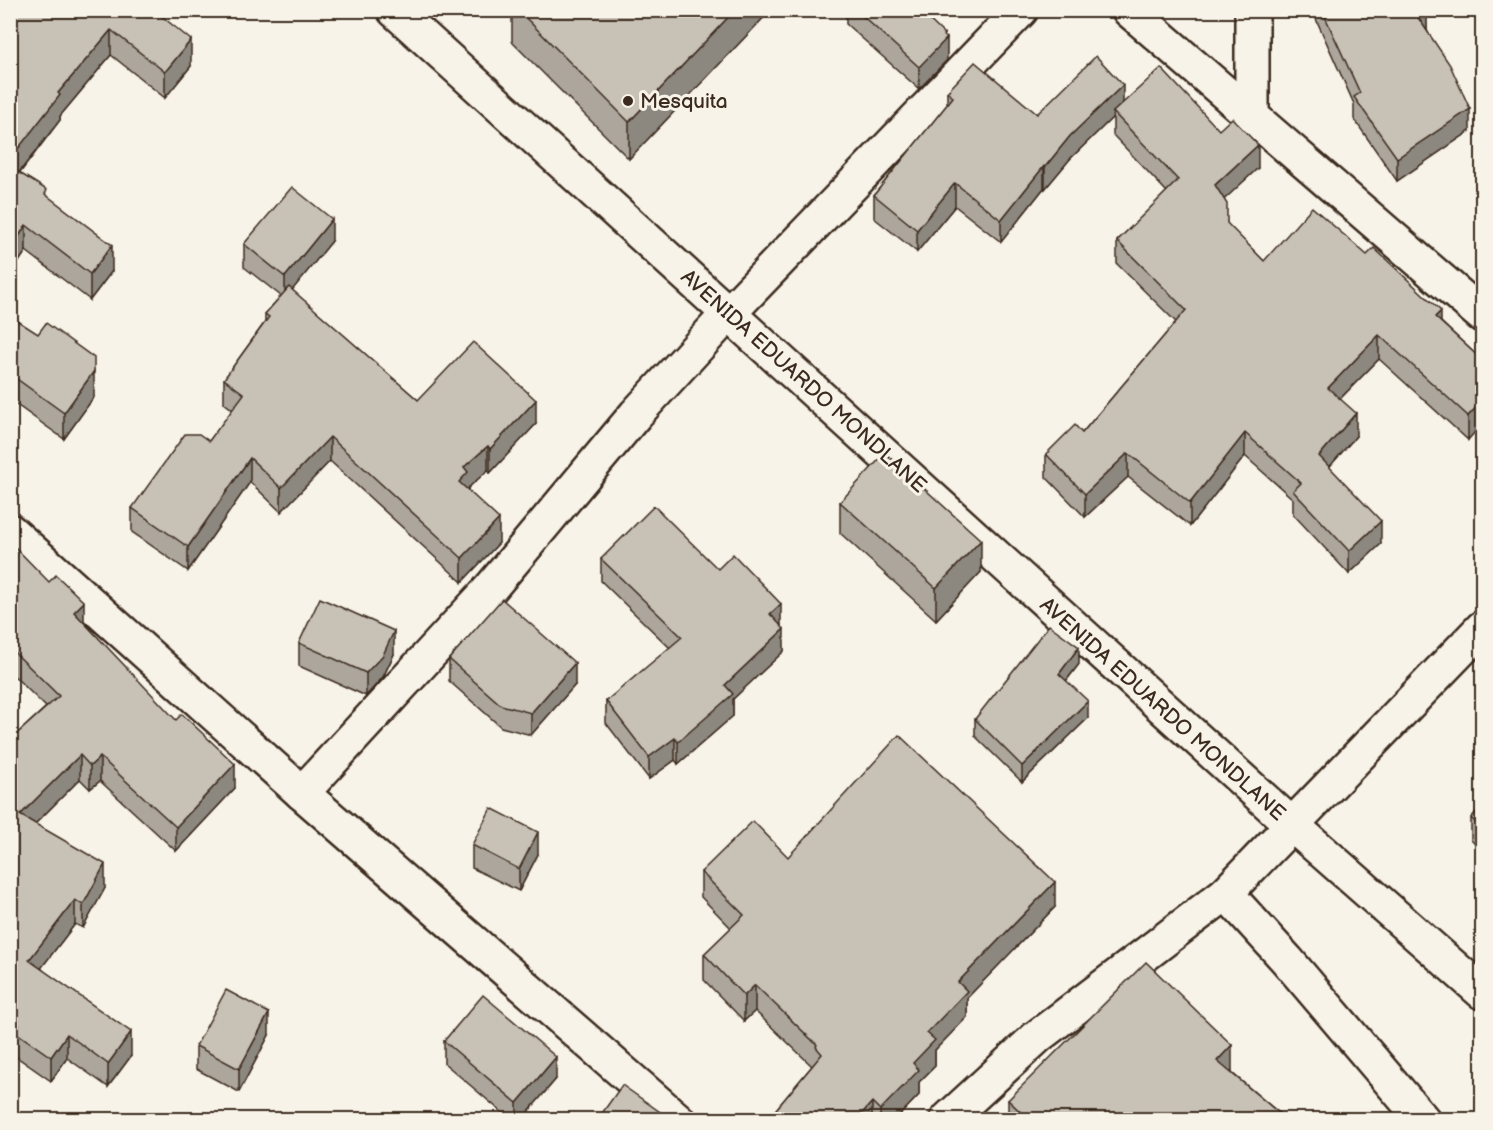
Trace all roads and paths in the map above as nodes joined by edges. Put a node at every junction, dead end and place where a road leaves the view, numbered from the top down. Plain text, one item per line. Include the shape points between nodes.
1 (394, 10) edge
2 (1021, 10) edge
3 (1129, 10) edge
4 (1252, 10) edge
5 (1252, 117) junction
6 (729, 313) junction
7 (1482, 315) edge
8 (10, 531) edge
9 (1482, 628) edge
10 (302, 793) junction
11 (1291, 824) junction
12 (1226, 893) junction
13 (1482, 992) edge
14 (678, 1119) edge
15 (947, 1119) edge
16 (1423, 1119) edge

1 - 6 street, AVENIDA EDUARDO MONDLANE
2 - 6 street
3 - 5 street
4 - 5 street
5 - 7 street
6 - 10 street via 636,414 489,590
6 - 11 street, AVENIDA EDUARDO MONDLANE
8 - 10 street
9 - 11 street
10 - 14 street
11 - 12 street
11 - 13 street, AVENIDA EDUARDO MONDLANE
12 - 15 street via 1037,1037
12 - 16 street

